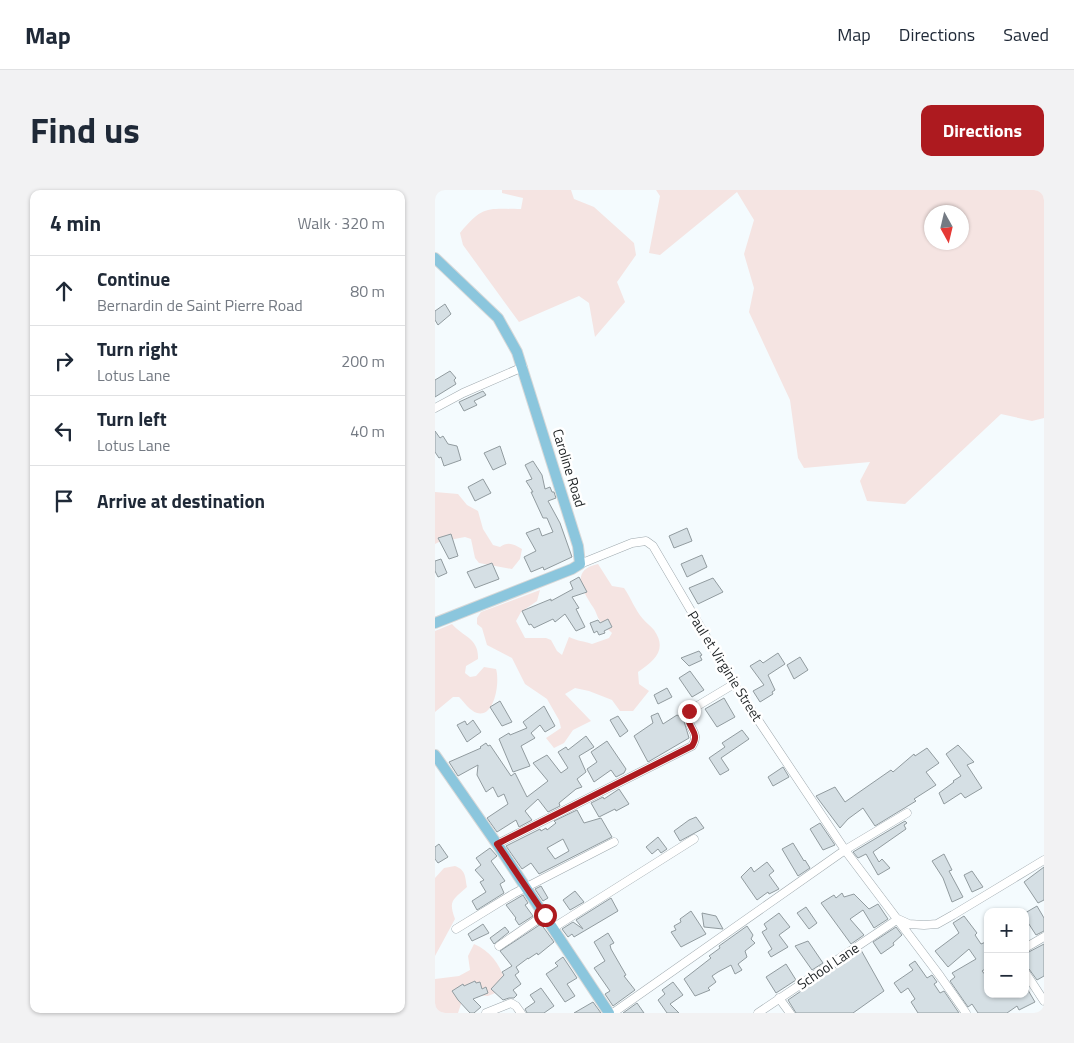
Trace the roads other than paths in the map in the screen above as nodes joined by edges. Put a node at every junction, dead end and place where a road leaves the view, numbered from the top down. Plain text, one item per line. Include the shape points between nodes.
1 (435, 258) edge
2 (523, 367) junction
3 (435, 408) edge
4 (580, 564) junction
5 (435, 623) edge
6 (734, 684) junction
7 (435, 755) edge
8 (907, 813) dead end
9 (694, 839) dead end
10 (614, 842) dead end
11 (497, 844) junction
12 (845, 850) junction
13 (1044, 860) edge
14 (527, 889) junction
15 (545, 915) junction
16 (898, 919) junction
17 (553, 928) junction
18 (455, 929) dead end
19 (1044, 937) edge
20 (499, 946) dead end
21 (1029, 946) edge
22 (1029, 978) edge
23 (779, 998) junction
24 (1044, 1001) edge
25 (486, 1013) edge
26 (521, 1013) edge
27 (609, 1013) edge
28 (613, 1013) edge
29 (758, 1013) edge
30 (790, 1013) edge
31 (966, 1013) edge

1 - 2 main road, Caroline Road via 498,318
2 - 3 street
2 - 4 main road, Caroline Road via 578,546
4 - 5 main road
4 - 6 street, Paul et Virginie Street via 632,543 646,541 653,546
6 - 11 street via 689,711 689,724 696,734 692,746
6 - 12 street, Paul et Virginie Street
7 - 11 main road
8 - 12 street
9 - 17 street
10 - 14 street
11 - 14 main road
12 - 16 street, Paul et Virginie Street
12 - 28 street
13 - 16 street via 937,924 909,924
14 - 15 main road
14 - 18 street
15 - 17 main road
15 - 20 street
16 - 23 street, School Lane
16 - 31 street, Paul et Virginie Street
17 - 27 main road
19 - 21 street
22 - 24 street
23 - 29 street, School Lane
23 - 30 street
25 - 26 street via 511,1003

